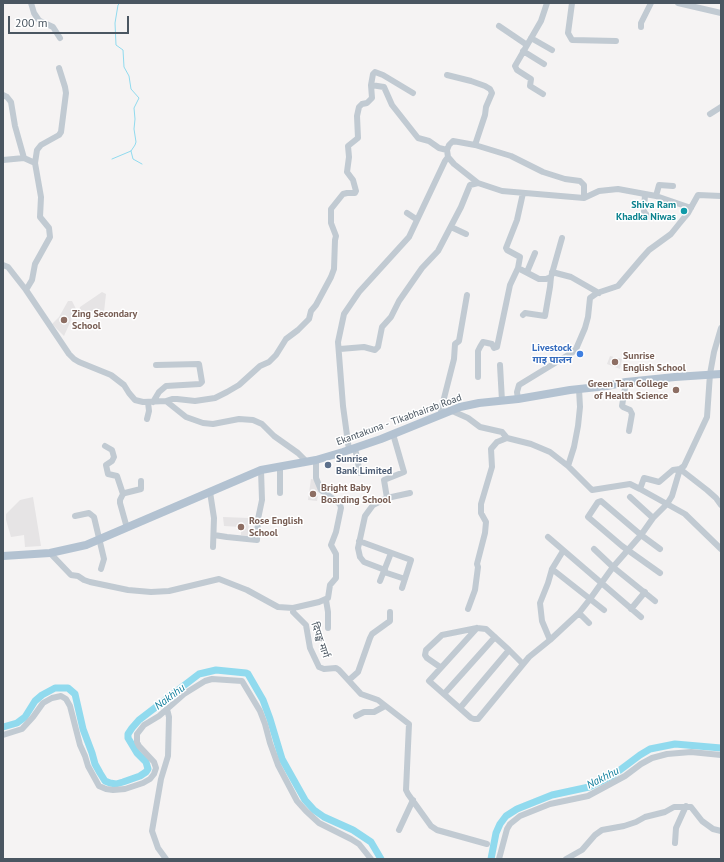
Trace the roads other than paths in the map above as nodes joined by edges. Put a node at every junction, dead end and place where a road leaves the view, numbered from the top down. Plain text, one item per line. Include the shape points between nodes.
1 (31, 3) edge
2 (547, 3) edge
3 (572, 3) edge
4 (652, 3) edge
5 (678, 3) edge
6 (689, 4) edge
7 (721, 13) edge
8 (499, 26) dead end
9 (641, 27) dead end
10 (60, 38) dead end
11 (531, 38) junction
12 (616, 41) dead end
13 (527, 45) junction
14 (552, 50) dead end
15 (523, 51) junction
16 (544, 64) dead end
17 (59, 68) dead end
18 (447, 75) dead end
19 (371, 85) junction
20 (413, 93) dead end
21 (543, 94) dead end
22 (3, 95) edge
23 (721, 106) edge
24 (710, 114) dead end
25 (475, 145) junction
26 (448, 153) junction
27 (24, 158) junction
28 (3, 160) edge
29 (35, 163) junction
30 (478, 184) junction
31 (673, 186) dead end
32 (524, 193) junction
33 (645, 194) junction
34 (656, 196) junction
35 (721, 196) edge
36 (584, 198) junction
37 (691, 208) junction
38 (407, 213) dead end
39 (653, 218) dead end
40 (416, 219) junction
41 (451, 227) junction
42 (466, 234) dead end
43 (562, 238) dead end
44 (534, 253) dead end
45 (3, 264) edge
46 (518, 268) junction
47 (527, 272) junction
48 (551, 275) junction
49 (26, 290) junction
50 (599, 293) junction
51 (468, 295) dead end
52 (523, 315) dead end
53 (721, 328) edge
54 (340, 349) junction
55 (156, 364) dead end
56 (500, 365) dead end
57 (710, 374) junction
58 (721, 374) edge
59 (478, 377) dead end
60 (626, 382) junction
61 (578, 389) junction
62 (518, 399) junction
63 (166, 401) junction
64 (502, 401) junction
65 (150, 402) junction
66 (450, 410) junction
67 (441, 414) junction
68 (147, 419) dead end
69 (629, 431) dead end
70 (393, 434) junction
71 (508, 438) junction
72 (105, 446) dead end
73 (352, 449) junction
74 (316, 460) junction
75 (306, 461) junction
76 (280, 466) junction
77 (568, 466) junction
78 (680, 469) junction
79 (261, 470) junction
80 (360, 473) dead end
81 (141, 481) dead end
82 (640, 489) junction
83 (210, 492) junction
84 (280, 493) dead end
85 (410, 493) dead end
86 (123, 494) junction
87 (630, 497) dead end
88 (387, 498) junction
89 (667, 504) junction
90 (721, 505) edge
91 (75, 516) dead end
92 (653, 518) junction
93 (127, 528) junction
94 (214, 534) junction
95 (642, 535) junction
96 (548, 537) dead end
97 (99, 540) junction
98 (359, 541) junction
99 (213, 547) dead end
100 (594, 549) dead end
101 (660, 549) dead end
102 (721, 549) edge
103 (628, 550) junction
104 (563, 551) junction
105 (50, 552) junction
106 (390, 553) junction
107 (3, 556) edge
108 (614, 567) junction
109 (552, 568) junction
110 (101, 569) dead end
111 (384, 571) junction
112 (660, 574) dead end
113 (405, 579) junction
114 (380, 581) dead end
115 (601, 583) junction
116 (402, 588) dead end
117 (644, 592) junction
118 (326, 600) junction
119 (590, 600) junction
120 (656, 601) dead end
121 (293, 608) junction
122 (468, 608) dead end
123 (631, 609) junction
124 (604, 610) dead end
125 (390, 612) dead end
126 (579, 613) junction
127 (641, 617) dead end
128 (589, 623) dead end
129 (328, 628) dead end
130 (477, 628) junction
131 (495, 637) junction
132 (550, 640) junction
133 (509, 650) junction
134 (523, 664) junction
135 (440, 667) junction
136 (349, 680) junction
137 (444, 694) junction
138 (385, 706) junction
139 (460, 708) junction
140 (167, 709) junction
141 (356, 716) dead end
142 (3, 735) edge
143 (721, 755) edge
144 (413, 800) junction
145 (686, 806) junction
146 (399, 830) dead end
147 (721, 830) edge
148 (675, 842) dead end
149 (487, 844) dead end
150 (166, 859) edge
151 (371, 859) edge
152 (499, 859) edge
153 (566, 859) edge

1 - 10 street via 38,19 53,27
2 - 11 street
3 - 12 street via 568,33 572,40
4 - 9 street
5 - 6 street
6 - 7 street
8 - 13 street
11 - 13 street
11 - 14 street
13 - 15 street
15 - 16 street
15 - 21 street via 515,68 528,76 531,79 530,86
17 - 29 street via 66,92 61,132 41,145 37,150
18 - 25 street via 485,86 492,93
19 - 20 street via 375,72
19 - 26 street via 384,87 392,105 418,138 429,141
19 - 63 street via 372,98 359,107 358,138 348,146 347,172 356,191 343,194 331,209 331,223 336,236 334,268 326,288 310,311 309,319 286,339 269,362 227,392 215,398 194,401 172,398
22 - 27 street via 11,102
23 - 24 street
25 - 26 street via 452,141
25 - 36 street via 511,156 543,172 580,181 584,185
26 - 30 street via 454,164
26 - 40 street
27 - 28 street
27 - 29 street
29 - 49 street via 41,197 40,217 51,232 35,264 32,280
30 - 32 street via 502,191
30 - 41 street via 470,184
31 - 34 street via 659,185
32 - 36 street
32 - 46 street via 506,248 520,257
33 - 34 street
33 - 36 street via 615,189 599,191
33 - 39 street via 644,212
34 - 37 street
35 - 37 street via 698,195
37 - 50 street via 671,234 649,250 618,286
38 - 40 street
40 - 54 street via 409,237 359,292 344,314 339,332
41 - 42 street
41 - 54 street via 438,251 422,268 399,301 391,318 382,327 378,347 375,350 364,347
43 - 48 street
44 - 47 street
45 - 49 street
46 - 47 street
46 - 59 street via 510,285 497,347 482,342 478,352
47 - 48 street via 542,280
48 - 50 street via 571,277
48 - 52 street via 545,316 525,313
49 - 65 street via 74,359 111,375 124,385 135,400
50 - 62 street via 590,298 585,328 576,349 519,385
51 - 67 street via 460,341 455,344
53 - 57 street
54 - 73 street via 343,406
55 - 65 street via 199,364 202,382 166,386
56 - 64 street
57 - 58 main road, Ekantakuna - Tikabhairab Road
57 - 60 main road, Ekantakuna - Tikabhairab Road
57 - 78 street via 707,417 684,466
60 - 61 main road, Ekantakuna - Tikabhairab Road
60 - 69 street via 622,406 632,414
61 - 62 main road, Ekantakuna - Tikabhairab Road
61 - 77 street via 580,407 574,447
62 - 64 main road, Ekantakuna - Tikabhairab Road
63 - 65 street
63 - 75 street via 186,417 203,423 253,420 262,424
64 - 66 main road, Ekantakuna - Tikabhairab Road
65 - 68 street
66 - 67 main road, Ekantakuna - Tikabhairab Road
66 - 71 street via 480,427 502,432
67 - 70 main road, Ekantakuna - Tikabhairab Road
70 - 73 main road, Ekantakuna - Tikabhairab Road
70 - 88 street via 404,472 384,480
71 - 77 street via 550,452
71 - 122 street via 497,442 491,449 492,467 481,504 486,522 485,533 477,564 475,590
72 - 86 street via 112,450 114,457 106,465 108,474 117,476
73 - 74 main road, Ekantakuna - Tikabhairab Road
73 - 80 street
74 - 75 main road, Ekantakuna - Tikabhairab Road
74 - 118 street via 316,478 320,490 340,504 341,508 331,545 336,554 336,578 330,585
75 - 76 main road, Ekantakuna - Tikabhairab Road
76 - 79 main road, Ekantakuna - Tikabhairab Road
76 - 84 street
77 - 82 street via 592,490 630,484
78 - 82 street via 674,470 659,482 644,478
78 - 89 street
78 - 90 street via 707,490
79 - 83 main road, Ekantakuna - Tikabhairab Road
79 - 94 street via 262,500 257,540
81 - 86 street via 141,489
82 - 89 street
83 - 93 main road, Ekantakuna - Tikabhairab Road
83 - 94 street
85 - 88 street
86 - 93 street via 120,503
87 - 92 street
88 - 98 street via 373,505 365,516
89 - 92 street
89 - 102 street via 685,514
91 - 97 street via 92,514
92 - 95 street
93 - 97 main road, Ekantakuna - Tikabhairab Road
94 - 99 street
95 - 101 street
95 - 103 street
95 - 103 street via 601,501 598,502 588,517
96 - 104 street
97 - 105 main road, Ekantakuna - Tikabhairab Road
97 - 110 street via 104,559
98 - 106 street
98 - 111 street via 360,557 364,562
100 - 108 street
103 - 108 street
103 - 112 street
104 - 109 street
104 - 115 street
105 - 107 main road, Ekantakuna - Tikabhairab Road
105 - 121 street via 71,574 90,582 128,590 169,592 219,580 247,590 278,607
106 - 111 street
106 - 113 street via 411,560
108 - 115 street
108 - 117 street
109 - 119 street
109 - 132 street via 540,604 542,621
111 - 113 street
111 - 114 street
113 - 116 street
115 - 119 street
115 - 123 street
117 - 120 street
117 - 123 street
118 - 121 street
118 - 129 street
119 - 124 street
119 - 126 street
121 - 136 street, दिपङ्ख मार्ग via 293,612 306,626 310,648 319,667 339,670
123 - 127 street
125 - 136 street via 390,621 374,632 358,672
126 - 128 street
126 - 132 street
130 - 131 street via 483,628
130 - 135 street
130 - 135 street via 442,635 426,650 427,658
131 - 133 street
131 - 137 street
132 - 134 street
133 - 134 street
133 - 139 street
134 - 139 street via 478,719 471,718
135 - 137 street via 429,681
136 - 138 street, दिपङ्ख मार्ग via 361,694 378,700
137 - 139 street
138 - 141 street via 374,712 364,712
138 - 144 street, दिपङ्ख मार्ग via 409,724 406,784 408,794
140 - 142 street via 144,725 136,738 139,746 154,762 154,774 143,783 118,791 100,786 93,776 80,745 70,706 64,697 47,700 22,729
140 - 150 street via 168,756 161,779 152,831 158,848
140 - 151 street via 205,681 242,680 260,710 278,765 297,801 319,823 359,844
143 - 152 street via 691,752 652,758 588,796 550,804 520,816 507,829
144 - 146 street
144 - 149 street, दिपङ्ख मार्ग via 433,828
145 - 147 street via 692,808 696,815 713,829
145 - 148 street via 676,828
145 - 153 street via 674,806 665,812 636,822 602,830 595,834 582,850

